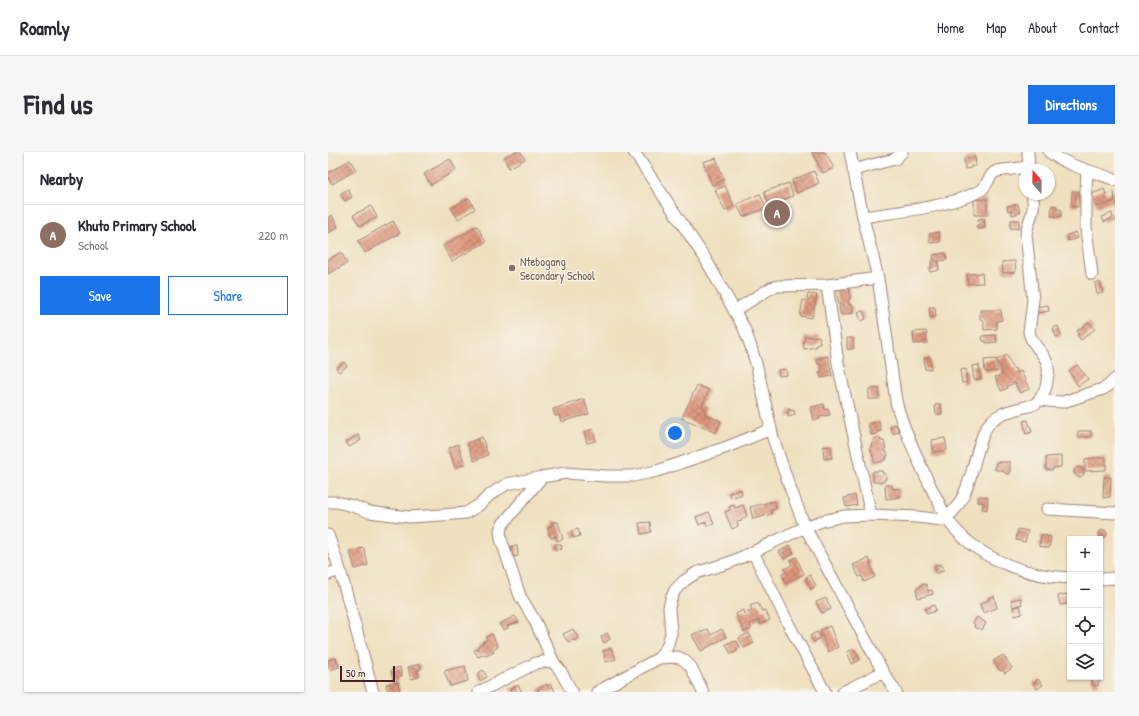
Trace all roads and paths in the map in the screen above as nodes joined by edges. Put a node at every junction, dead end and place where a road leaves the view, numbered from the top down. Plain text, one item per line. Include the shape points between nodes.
1 (634, 152) edge
2 (850, 152) edge
3 (902, 152) edge
4 (1028, 152) edge
5 (1049, 152) edge
6 (1029, 164) edge
7 (1019, 169) edge
8 (853, 170) junction
9 (1087, 171) junction
10 (1115, 180) edge
11 (1032, 200) edge
12 (863, 218) junction
13 (1092, 274) dead end
14 (878, 278) junction
15 (827, 285) junction
16 (734, 311) junction
17 (1115, 379) edge
18 (1040, 399) junction
19 (771, 429) junction
20 (542, 477) junction
21 (328, 502) edge
22 (1047, 509) dead end
23 (1115, 513) edge
24 (871, 515) junction
25 (946, 518) junction
26 (805, 527) junction
27 (328, 534) edge
28 (754, 552) junction
29 (340, 570) junction
30 (328, 574) edge
31 (1067, 578) edge
32 (1115, 578) edge
33 (1103, 579) edge
34 (659, 658) junction
35 (554, 664) junction
36 (883, 672) junction
37 (373, 692) edge
38 (479, 692) edge
39 (572, 692) edge
40 (597, 692) edge
41 (703, 692) edge
42 (825, 692) edge
43 (843, 692) edge
44 (896, 692) edge

1 - 16 street via 704,258
2 - 8 street
3 - 8 street via 895,159
4 - 6 street
5 - 9 street via 1072,166
7 - 12 street via 993,172 982,189 951,202
8 - 12 street
9 - 10 street
9 - 13 street via 1086,228
11 - 18 street via 1026,234 1033,300 1029,335 1048,365 1046,386
12 - 14 street
14 - 15 street
14 - 25 street via 899,415
15 - 16 street via 778,286
15 - 24 street via 838,363
16 - 19 street via 750,344
17 - 18 street via 1103,389 1063,402
18 - 25 street via 1036,403 1004,412 991,421 979,446 966,490 958,506
19 - 20 street via 727,447 645,474 606,476 565,473
19 - 26 street
20 - 21 street via 507,484 466,513 409,517 369,512
20 - 35 street via 500,530 520,596 535,621
22 - 23 street
24 - 25 street via 938,520
24 - 26 street via 844,516
25 - 31 street via 968,541 991,557 1012,567 1041,575
26 - 28 street
26 - 36 street
27 - 29 street
28 - 34 street via 696,573 675,590 669,608 671,633
28 - 42 street
29 - 30 street
29 - 37 street
32 - 33 street
34 - 40 street
34 - 41 street via 678,657 684,660 691,667
35 - 38 street via 549,661 536,662
35 - 39 street
36 - 43 street
36 - 44 street

